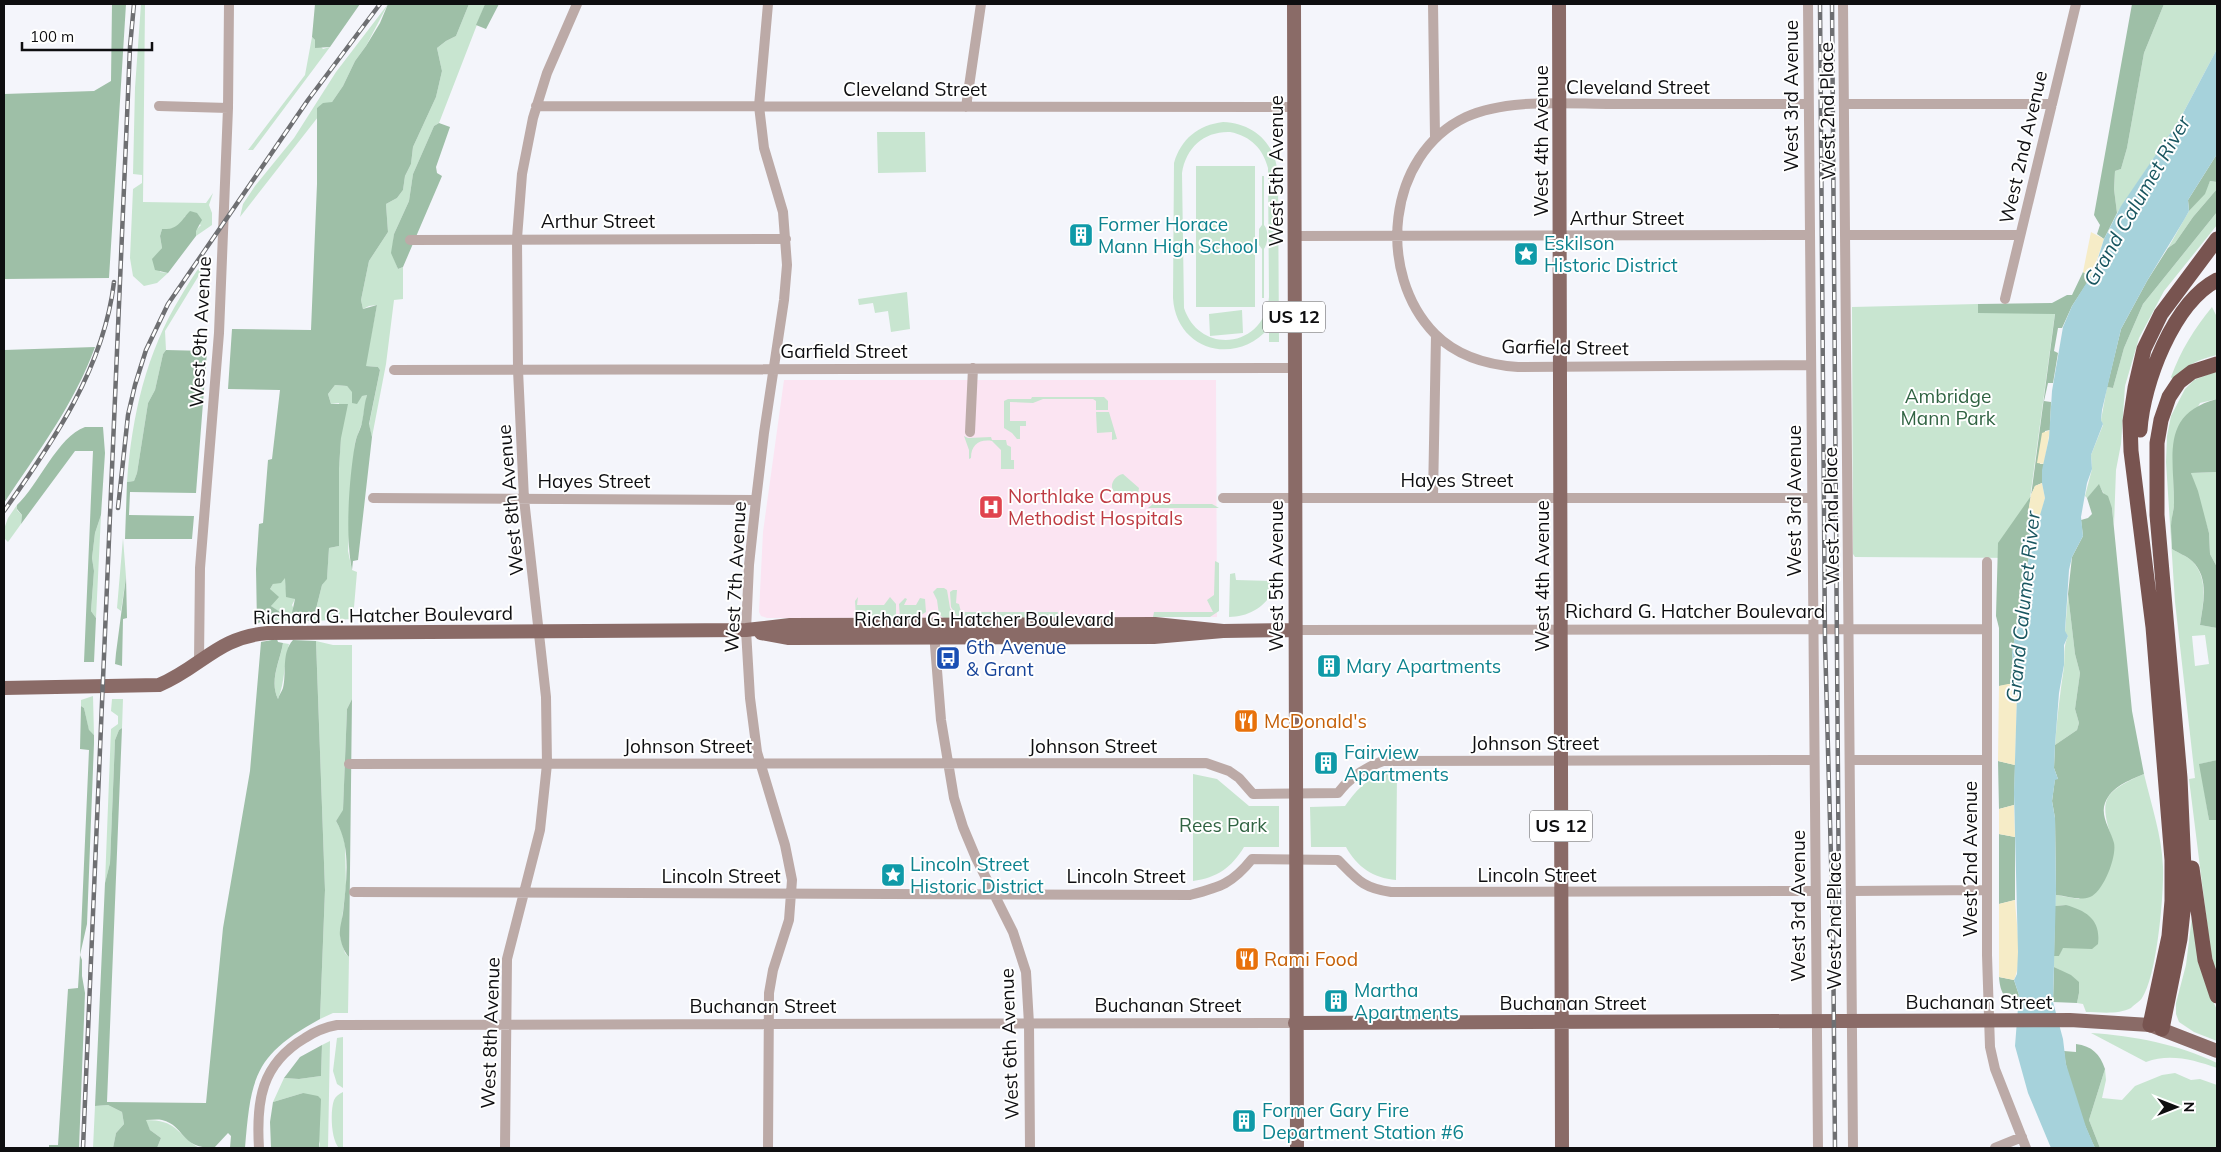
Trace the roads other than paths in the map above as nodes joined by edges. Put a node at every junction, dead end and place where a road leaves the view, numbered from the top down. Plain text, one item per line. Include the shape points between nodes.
1 (229, 4) edge
2 (578, 4) edge
3 (768, 4) edge
4 (981, 4) edge
5 (1294, 4) edge
6 (1433, 4) edge
7 (1559, 4) edge
8 (1808, 4) edge
9 (1843, 4) edge
10 (2076, 4) edge
11 (1560, 104) junction
12 (1808, 104) junction
13 (1844, 104) junction
14 (2052, 104) junction
15 (159, 106) dead end
16 (536, 106) junction
17 (759, 106) junction
18 (966, 107) junction
19 (1294, 107) junction
20 (228, 108) junction
21 (1435, 137) junction
22 (1560, 235) junction
23 (1810, 235) junction
24 (1846, 235) junction
25 (2020, 235) junction
26 (1294, 236) junction
27 (1398, 236) junction
28 (517, 238) junction
29 (786, 238) junction
30 (2217, 239) edge
31 (410, 240) dead end
32 (2217, 280) edge
33 (2217, 292) edge
34 (2006, 299) dead end
35 (1436, 336) junction
36 (2217, 364) edge
37 (1811, 365) junction
38 (1560, 367) junction
39 (773, 368) junction
40 (972, 368) junction
41 (1294, 368) junction
42 (394, 370) dead end
43 (518, 370) junction
44 (970, 432) dead end
45 (1560, 497) junction
46 (373, 498) dead end
47 (524, 498) junction
48 (1223, 498) dead end
49 (1295, 498) junction
50 (1433, 498) junction
51 (1812, 498) junction
52 (756, 500) junction
53 (2157, 515) junction
54 (2140, 516) junction
55 (1987, 562) dead end
56 (1849, 629) junction
57 (1987, 629) junction
58 (539, 630) junction
59 (746, 630) junction
60 (1295, 630) junction
61 (1560, 630) junction
62 (1813, 630) junction
63 (934, 631) junction
64 (199, 661) junction
65 (4, 688) edge
66 (1814, 760) junction
67 (1850, 760) junction
68 (1987, 760) junction
69 (1561, 761) junction
70 (948, 763) junction
71 (349, 764) dead end
72 (547, 764) junction
73 (760, 764) junction
74 (2180, 778) junction
75 (1295, 795) junction
76 (1295, 859) junction
77 (1987, 890) junction
78 (1815, 891) junction
79 (1851, 891) junction
80 (354, 892) dead end
81 (1561, 892) junction
82 (524, 893) junction
83 (792, 894) junction
84 (995, 894) junction
85 (2217, 996) edge
86 (1852, 1020) junction
87 (1816, 1021) junction
88 (1562, 1022) junction
89 (1295, 1023) junction
90 (1029, 1024) junction
91 (1993, 1024) junction
92 (505, 1025) junction
93 (768, 1025) junction
94 (2156, 1027) junction
95 (2217, 1050) edge
96 (2022, 1137) junction
97 (259, 1148) edge
98 (505, 1148) edge
99 (768, 1148) edge
100 (1030, 1148) edge
101 (1297, 1148) edge
102 (1562, 1148) edge
103 (1818, 1148) edge
104 (1853, 1148) edge
105 (1995, 1148) edge
106 (2026, 1148) edge

1 - 20 street, West 9th Avenue
2 - 16 street, West 8th Avenue
3 - 17 street, West 7th Avenue
4 - 18 street
5 - 19 main road, West 5th Avenue / US 12
6 - 21 street
7 - 11 main road, West 4th Avenue / US 12
8 - 12 street, West 3rd Avenue
9 - 13 street, West 2nd Place
10 - 14 street, West 2nd Avenue
11 - 12 street, Cleveland Street
11 - 21 street, Cleveland Street via 1488,109 1466,117
11 - 22 main road, West 4th Avenue / US 12
12 - 23 street, West 3rd Avenue
13 - 14 street
13 - 24 street, West 2nd Place
14 - 25 street, West 2nd Avenue
15 - 20 street
16 - 17 street, Cleveland Street
16 - 28 street, West 8th Avenue via 522,174
17 - 18 street, Cleveland Street
17 - 29 street, West 7th Avenue via 764,148
18 - 19 street, Cleveland Street
19 - 26 main road, West 5th Avenue / US 12
20 - 64 street, West 9th Avenue via 219,334 200,568
21 - 27 street, Cleveland Street via 1408,176 1399,206
22 - 23 street, Arthur Street
22 - 27 street, Arthur Street
22 - 38 main road, West 4th Avenue / US 12
23 - 37 street, West 3rd Avenue
24 - 25 street
24 - 56 street, West 2nd Place
25 - 34 street, West 2nd Avenue
26 - 27 street, Arthur Street
26 - 41 main road, West 5th Avenue / US 12
27 - 35 street, Garfield Street via 1406,289
28 - 29 street, Arthur Street
28 - 31 street, Arthur Street
28 - 43 street, West 8th Avenue
29 - 39 street, West 7th Avenue via 786,282
30 - 54 highway via 2161,314 2144,349 2130,421
32 - 54 highway via 2194,298 2176,323 2159,354 2146,390 2138,449
33 - 53 highway via 2183,328 2165,366 2154,401 2148,458
35 - 38 street, Garfield Street via 1456,350 1482,361 1518,367
35 - 50 street
36 - 53 highway via 2192,372 2168,397 2157,443
37 - 38 street, Garfield Street
37 - 51 street, West 3rd Avenue
38 - 45 main road, West 4th Avenue / US 12
39 - 40 street, Garfield Street
39 - 43 street, Garfield Street
39 - 52 street, West 7th Avenue
40 - 41 street, Garfield Street
40 - 44 street
41 - 49 main road, West 5th Avenue / US 12
42 - 43 street, Garfield Street
43 - 47 street, West 8th Avenue
45 - 50 street, Hayes Street
45 - 51 street, Hayes Street
45 - 61 main road, West 4th Avenue / US 12
46 - 47 street, Hayes Street
47 - 52 street, Hayes Street
47 - 58 street, West 8th Avenue
48 - 49 street, Hayes Street
49 - 50 street, Hayes Street
49 - 60 main road, West 5th Avenue / US 12
51 - 62 street, West 3rd Avenue
52 - 59 street, West 7th Avenue
53 - 74 highway
54 - 94 highway via 2153,628 2172,860 2172,901
55 - 57 street, West 2nd Avenue
56 - 57 street, Richard G. Hatcher Boulevard
56 - 62 street, Richard G. Hatcher Boulevard
56 - 67 street, West 2nd Place
57 - 68 street, West 2nd Avenue
58 - 59 main road, Richard G. Hatcher Boulevard
58 - 64 main road, Richard G. Hatcher Boulevard via 260,634 228,642
58 - 72 street, West 8th Avenue via 546,697
59 - 63 main road, Richard G. Hatcher Boulevard via 789,638
59 - 73 street, West 7th Avenue via 750,698
60 - 61 street, Richard G. Hatcher Boulevard
60 - 63 main road, Richard G. Hatcher Boulevard via 1223,631 1154,637 1081,631
60 - 75 main road, West 5th Avenue / US 12
61 - 62 street, Richard G. Hatcher Boulevard
61 - 69 main road, West 4th Avenue / US 12
62 - 66 street, West 3rd Avenue
63 - 70 street, West 6th Avenue via 940,720
64 - 65 main road, Richard G. Hatcher Boulevard via 174,679 159,685
66 - 69 street, Johnson Street
66 - 78 street, West 3rd Avenue
67 - 68 street
67 - 79 street, West 2nd Place
68 - 77 street, West 2nd Avenue
69 - 75 street, Johnson Street via 1383,761 1352,777 1338,793
69 - 81 main road, West 4th Avenue / US 12
70 - 73 street, Johnson Street
70 - 75 street, Johnson Street via 1206,763 1236,775 1250,793
70 - 84 street, West 6th Avenue via 963,827
71 - 72 street, Johnson Street
72 - 73 street, Johnson Street
72 - 82 street, West 8th Avenue via 540,830
73 - 83 street, West 7th Avenue via 790,864
74 - 85 highway via 2205,960
74 - 94 highway via 2184,902 2180,939
75 - 76 main road, West 5th Avenue / US 12
76 - 81 street, Lincoln Street via 1338,860 1363,885 1391,892
76 - 84 street, Lincoln Street via 1252,859 1222,886 1190,894
76 - 89 main road, West 5th Avenue / US 12
77 - 79 street
77 - 91 street, West 2nd Avenue
78 - 81 street, Lincoln Street
78 - 87 street, West 3rd Avenue
79 - 86 street, West 2nd Place
80 - 82 street, Lincoln Street
81 - 88 main road, West 4th Avenue / US 12
82 - 83 street, Lincoln Street
82 - 92 street, West 8th Avenue via 507,959
83 - 84 street, Lincoln Street
83 - 93 street, West 7th Avenue via 789,920 770,983
84 - 90 street, West 6th Avenue via 1023,959 1028,985
86 - 87 main road, Buchanan Street
86 - 91 main road, Buchanan Street
86 - 104 street, West 2nd Place
87 - 88 main road, Buchanan Street
87 - 103 street, West 3rd Avenue
88 - 89 main road, Buchanan Street
88 - 102 main road, West 4th Avenue / US 12
89 - 90 street, Buchanan Street
89 - 101 main road, West 5th Avenue / US 12
90 - 93 street, Buchanan Street
90 - 100 street, West 6th Avenue
91 - 94 main road, Buchanan Street via 2070,1020
91 - 96 street, West 2nd Avenue via 1992,1060
92 - 93 street, Buchanan Street
92 - 97 street, Buchanan Street via 337,1025 308,1036 282,1054 266,1080 258,1112
92 - 98 street, West 8th Avenue
93 - 99 street, West 7th Avenue
94 - 95 main road, Buchanan Street
96 - 105 street
96 - 106 street, West 2nd Avenue

